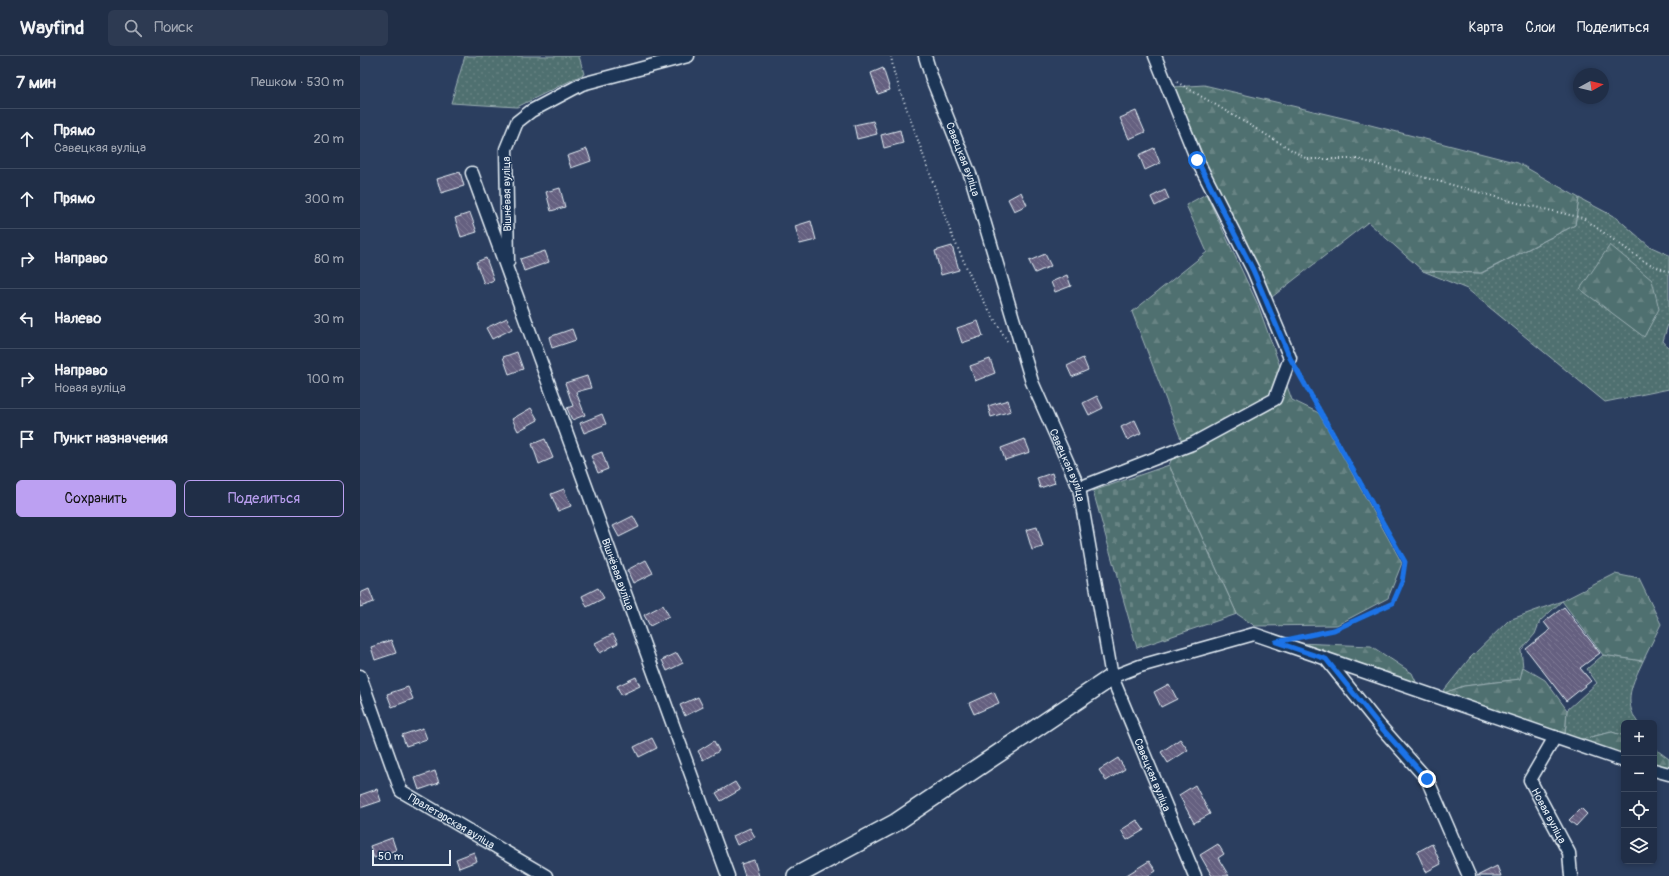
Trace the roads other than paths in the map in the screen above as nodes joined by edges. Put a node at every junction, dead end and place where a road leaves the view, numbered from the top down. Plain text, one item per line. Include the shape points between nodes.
1 (688, 56) edge
2 (925, 56) edge
3 (1155, 56) edge
4 (472, 173) dead end
5 (508, 272) junction
6 (1079, 488) junction
7 (1326, 659) junction
8 (360, 676) edge
9 (1112, 677) junction
10 (1555, 737) junction
11 (1621, 759) edge
12 (1657, 771) edge
13 (1669, 774) edge
14 (546, 876) edge
15 (728, 876) edge
16 (796, 876) edge
17 (1195, 876) edge
18 (1469, 876) edge
19 (1571, 876) edge

1 - 5 street, Вішнёвая вуліца via 582,84 531,111 517,122 506,149
2 - 6 street, Савецкая вуліца via 971,177 1032,382
3 - 6 street via 1197,160 1253,270 1290,358 1275,399 1192,444
4 - 5 street, Вішнёвая вуліца
5 - 15 street, Вішнёвая вуліца
6 - 9 street, Савецкая вуліца
7 - 9 street via 1254,634 1140,666
7 - 10 street
7 - 18 street via 1427,779
8 - 14 street, Пралетарская вуліца via 401,791
9 - 16 street via 894,823
9 - 17 street, Савецкая вуліца
10 - 11 street
10 - 19 street, Новая вуліца via 1530,780 1569,853
12 - 13 street

